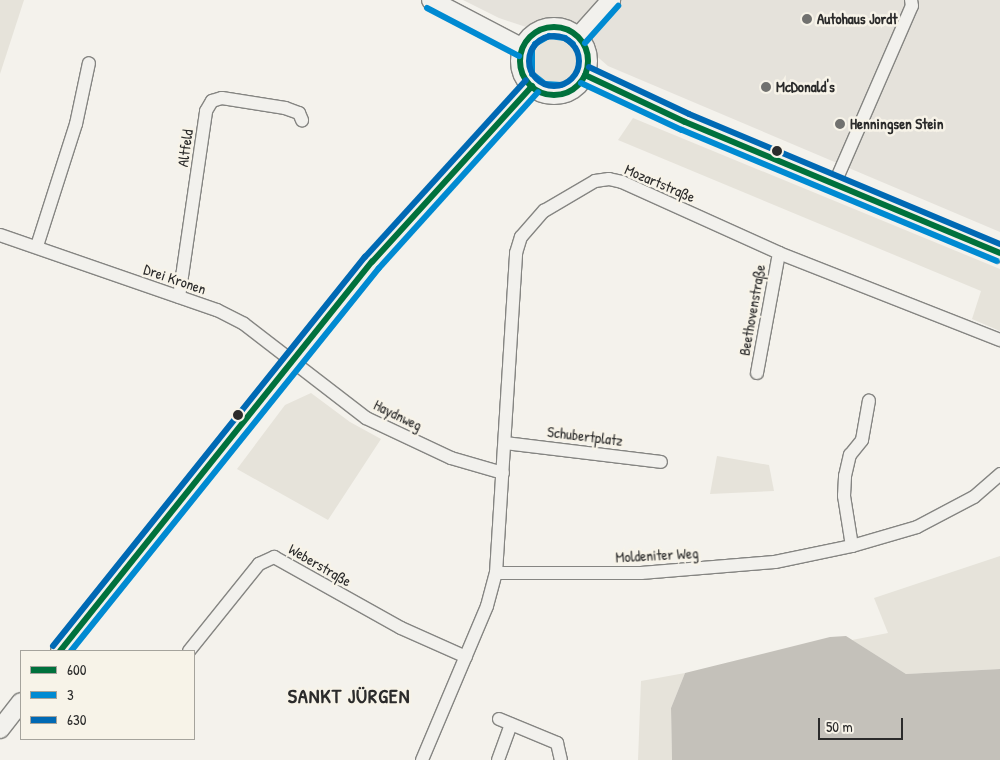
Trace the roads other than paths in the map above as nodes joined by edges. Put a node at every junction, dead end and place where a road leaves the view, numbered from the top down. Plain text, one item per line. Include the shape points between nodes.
1 (430, 0) edge
2 (611, 0) edge
3 (911, 0) edge
4 (578, 37) junction
5 (523, 48) junction
6 (90, 63) dead end
7 (585, 75) junction
8 (532, 86) junction
9 (302, 120) dead end
10 (834, 185) junction
11 (0, 235) edge
12 (36, 246) junction
13 (1000, 252) edge
14 (779, 253) junction
15 (179, 297) junction
16 (1000, 340) edge
17 (293, 362) junction
18 (757, 372) dead end
19 (869, 401) dead end
20 (505, 442) junction
21 (660, 462) dead end
22 (502, 473) junction
23 (1000, 474) edge
24 (852, 546) junction
25 (496, 573) junction
26 (61, 650) edge
27 (190, 650) edge
28 (466, 657) junction
29 (20, 703) edge
30 (499, 719) dead end
31 (511, 724) junction
32 (0, 729) edge
33 (422, 760) edge
34 (498, 760) edge
35 (561, 760) edge

1 - 5 street
2 - 4 street
3 - 10 street via 912,6
4 - 5 street via 559,27 547,27 528,38
4 - 7 street via 588,55
5 - 8 street via 521,69
6 - 12 street via 76,124
7 - 8 street via 571,90 562,94 541,92
7 - 10 street
8 - 17 street via 372,262
9 - 15 street, Altfeld via 299,113 285,108 222,98 212,101 206,111
10 - 13 street
11 - 12 street, Drei Kronen
12 - 15 street, Drei Kronen
14 - 16 street, Mozartstraße
14 - 18 street, Beethovenstraße
14 - 20 street, Mozartstraße via 609,179 595,181 544,211 521,237 516,253
15 - 17 street, Drei Kronen via 244,324
17 - 22 street, Haydnweg via 366,418 451,458
17 - 26 street
19 - 24 street via 862,440 850,455 845,476 844,496
20 - 21 street, Schubertplatz
20 - 22 street, Mozartstraße
22 - 25 street, Mozartstraße
23 - 24 street, Moldeniter Weg via 974,497 947,514 896,534
24 - 25 street, Moldeniter Weg via 775,562 707,569 641,573
25 - 28 street via 487,606
27 - 28 street, Weberstraße via 258,564 274,558 400,628
28 - 33 street
29 - 32 street
30 - 31 street
31 - 34 street
31 - 35 street via 557,743

